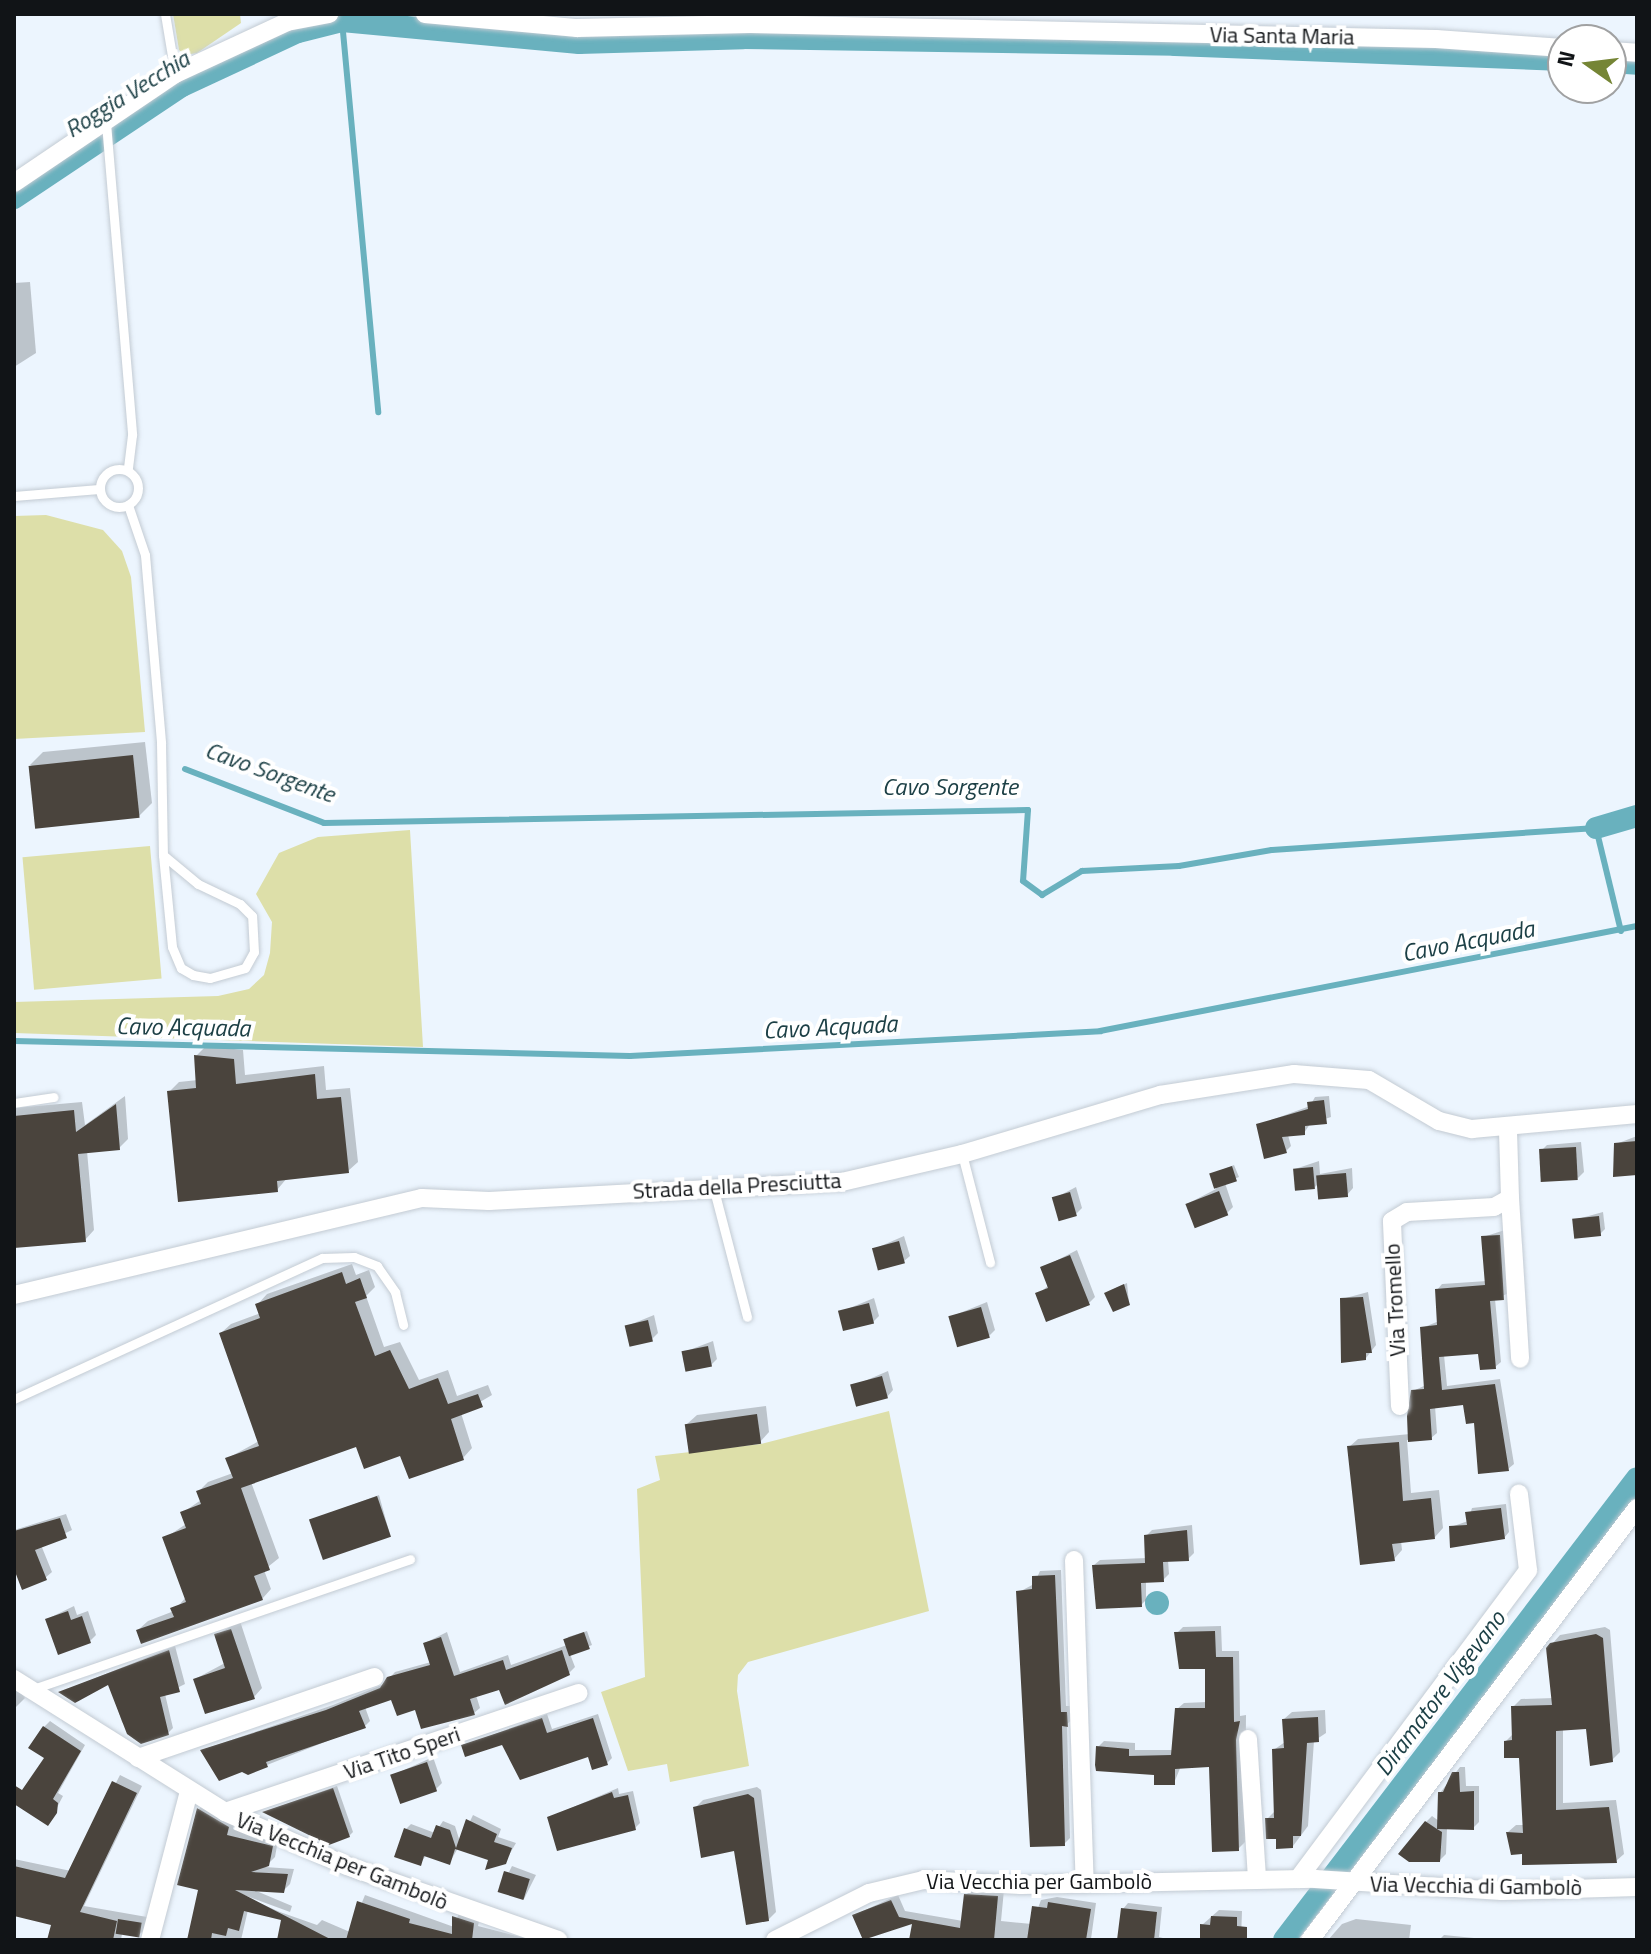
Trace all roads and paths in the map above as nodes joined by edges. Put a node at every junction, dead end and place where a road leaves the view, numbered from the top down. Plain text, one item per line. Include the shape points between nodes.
1 (165, 14) edge
2 (329, 14) edge
3 (425, 14) edge
4 (444, 16) edge
5 (762, 22) edge
6 (1547, 47) edge
7 (175, 74) junction
8 (106, 124) junction
9 (14, 183) edge
10 (128, 470) junction
11 (99, 489) junction
12 (14, 496) edge
13 (128, 505) junction
14 (163, 855) junction
15 (54, 1097) dead end
16 (14, 1103) edge
17 (1637, 1114) edge
18 (1508, 1129) junction
19 (962, 1154) junction
20 (714, 1190) junction
21 (1510, 1198) junction
22 (990, 1262) dead end
23 (14, 1295) edge
24 (747, 1317) dead end
25 (403, 1325) dead end
26 (1520, 1359) dead end
27 (14, 1399) edge
28 (1400, 1406) dead end
29 (1519, 1494) dead end
30 (1637, 1508) edge
31 (410, 1559) dead end
32 (1074, 1560) dead end
33 (375, 1677) dead end
34 (14, 1679) edge
35 (30, 1690) junction
36 (578, 1693) dead end
37 (1248, 1739) dead end
38 (138, 1758) junction
39 (189, 1791) junction
40 (225, 1812) junction
41 (1306, 1879) junction
42 (1257, 1880) junction
43 (1348, 1883) junction
44 (1085, 1884) junction
45 (1637, 1887) edge
46 (551, 1939) edge
47 (150, 1940) edge
48 (775, 1940) edge
49 (1310, 1940) edge

1 - 7 lane
2 - 7 street via 287,22
3 - 4 street, Via Santa Maria
4 - 5 street, Via Santa Maria via 577,28
5 - 6 street, Via Santa Maria via 1436,39
7 - 8 street
8 - 9 street
8 - 10 lane via 132,435
10 - 11 lane via 105,474
10 - 13 lane via 139,487
11 - 12 lane
11 - 13 lane via 106,503
13 - 14 lane via 145,555 161,743
14 - 14 lane via 198,884 240,904 252,916 254,952 245,968 210,978 181,968 172,947
15 - 16 lane
17 - 18 street, Strada della Presciutta
18 - 19 street, Strada della Presciutta via 1439,1121 1369,1080 1313,1073 1160,1095
18 - 21 street
19 - 20 street, Strada della Presciutta via 842,1182
19 - 22 lane
20 - 23 street, Strada della Presciutta via 489,1201 422,1198
20 - 24 lane
21 - 26 street
21 - 28 street, Via Tromello via 1494,1207 1407,1212 1392,1221
25 - 27 lane via 395,1292 377,1266 354,1257 322,1258
29 - 41 street via 1528,1570
30 - 43 street
31 - 35 lane
32 - 44 street
33 - 38 street
34 - 35 street, Via Vecchia per Gambolò
35 - 38 street, Via Vecchia per Gambolò
36 - 40 street, Via Tito Speri
37 - 42 street
38 - 39 street, Via Vecchia per Gambolò
39 - 40 street, Via Vecchia per Gambolò
39 - 47 street
40 - 46 street, Via Vecchia per Gambolò via 347,1866
41 - 42 street, Via Vecchia per Gambolò
41 - 43 street, Via Vecchia di Gambolò
42 - 44 street, Via Vecchia per Gambolò
43 - 45 street, Via Vecchia di Gambolò via 1502,1891
43 - 49 street
44 - 48 street, Via Vecchia per Gambolò via 923,1880 869,1893

